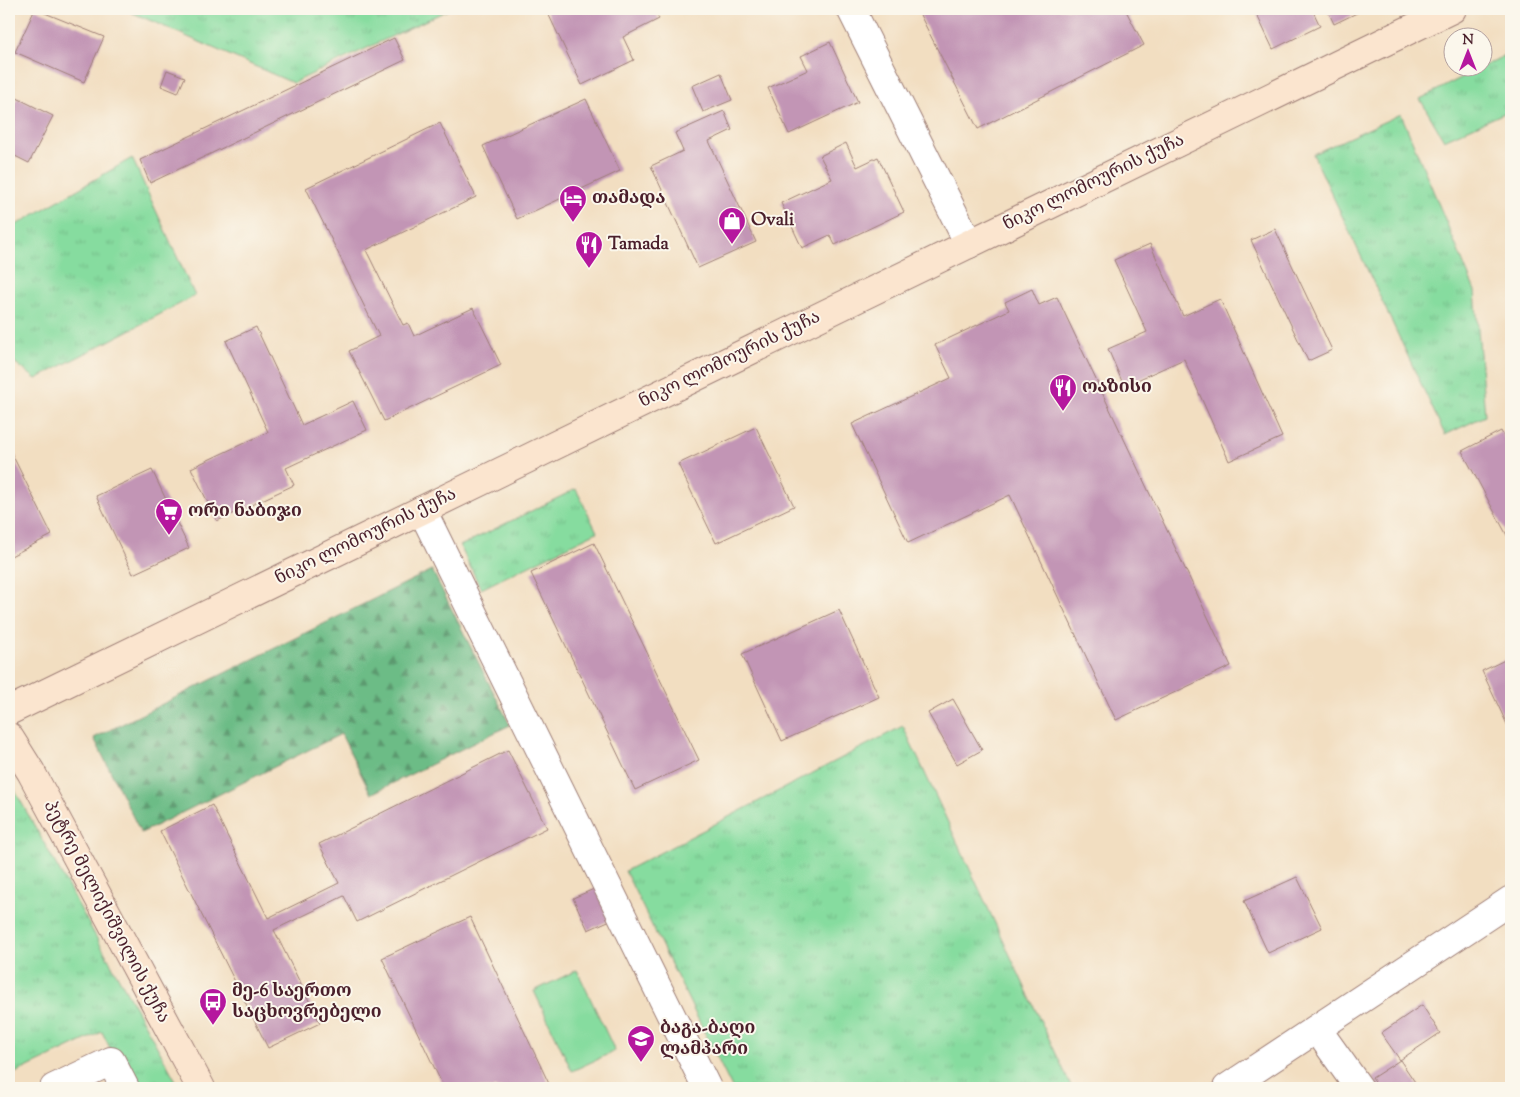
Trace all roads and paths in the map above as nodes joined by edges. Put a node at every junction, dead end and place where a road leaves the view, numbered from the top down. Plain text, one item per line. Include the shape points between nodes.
1 (851, 9) edge
2 (1452, 9) edge
3 (970, 244) junction
4 (422, 510) junction
5 (9, 711) edge
6 (9, 737) edge
7 (1511, 900) edge
8 (1317, 1029) junction
9 (54, 1088) edge
10 (125, 1088) edge
11 (201, 1088) edge
12 (707, 1088) edge
13 (1227, 1088) edge
14 (1359, 1088) edge

1 - 3 street
2 - 3 street, ნიკო ლომოურის ქუჩა
3 - 4 street, ნიკო ლომოურის ქუჩა
4 - 5 street, ნიკო ლომოურის ქუჩა
4 - 12 street
6 - 11 street, პეტრე მელიქიშვილის ქუჩა via 31,772
7 - 8 street
8 - 13 street
8 - 14 street
9 - 10 street via 111,1061

